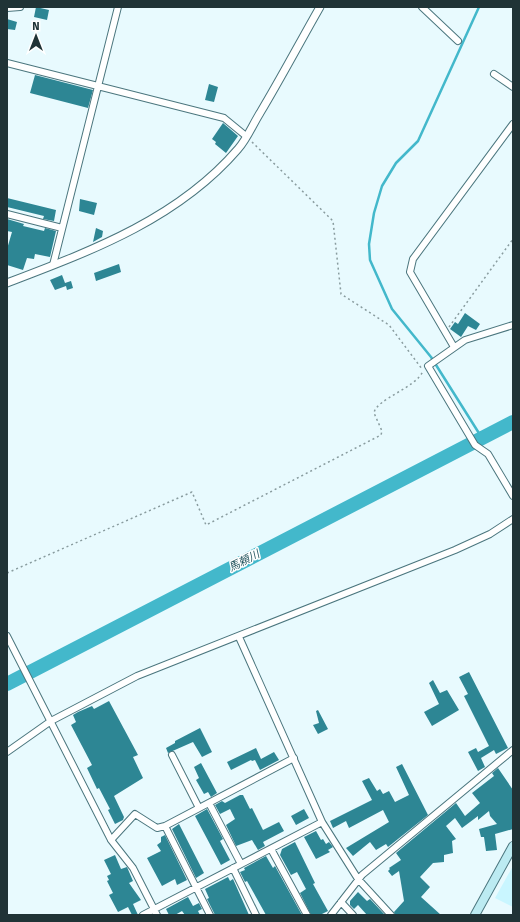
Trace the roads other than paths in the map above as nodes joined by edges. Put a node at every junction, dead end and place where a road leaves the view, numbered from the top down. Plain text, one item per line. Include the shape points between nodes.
1 (20, 7) edge
2 (118, 7) edge
3 (320, 7) edge
4 (422, 7) edge
5 (7, 8) edge
6 (458, 41) dead end
7 (7, 63) edge
8 (494, 74) dead end
9 (98, 85) junction
10 (513, 87) edge
11 (513, 124) edge
12 (246, 136) junction
13 (7, 214) edge
14 (62, 228) junction
15 (53, 265) junction
16 (7, 283) edge
17 (513, 325) edge
18 (454, 347) junction
19 (513, 496) edge
20 (513, 518) edge
21 (7, 636) edge
22 (239, 637) junction
23 (51, 721) junction
24 (513, 750) edge
25 (7, 752) edge
26 (172, 755) dead end
27 (294, 758) junction
28 (208, 803) junction
29 (200, 808) junction
30 (322, 822) junction
31 (165, 826) junction
32 (111, 840) junction
33 (513, 846) edge
34 (271, 848) junction
35 (241, 864) junction
36 (233, 868) junction
37 (358, 879) junction
38 (196, 888) junction
39 (341, 902) junction
40 (154, 909) junction
41 (143, 915) edge
42 (157, 915) edge
43 (210, 915) edge
44 (256, 915) edge
45 (307, 915) edge
46 (330, 915) edge
47 (353, 915) edge
48 (391, 915) edge
49 (475, 915) edge

1 - 5 street
2 - 9 street
3 - 12 street
4 - 6 street
7 - 9 street
8 - 10 street
9 - 12 street via 224,118
9 - 14 street
11 - 18 street via 410,266 410,272
12 - 15 street via 240,148 221,168 176,205 110,241
13 - 14 street
14 - 15 street
15 - 16 street
17 - 18 street via 465,340
18 - 19 street via 428,366 475,445 488,454
20 - 22 street via 490,534 455,550
21 - 23 street
22 - 23 street via 137,676
22 - 27 street
23 - 25 street
23 - 32 street
24 - 37 street
26 - 29 street
27 - 28 street
27 - 30 street
28 - 29 street
28 - 35 street
29 - 31 street
30 - 34 street
30 - 37 street
31 - 32 street via 157,828 135,814
31 - 38 street
32 - 40 street via 133,868
33 - 49 main road
34 - 35 street
34 - 45 street
35 - 36 street
36 - 38 street
36 - 44 street
37 - 39 street
37 - 48 street
38 - 40 street
38 - 43 street
39 - 46 street
39 - 47 street
40 - 41 street
40 - 42 street

